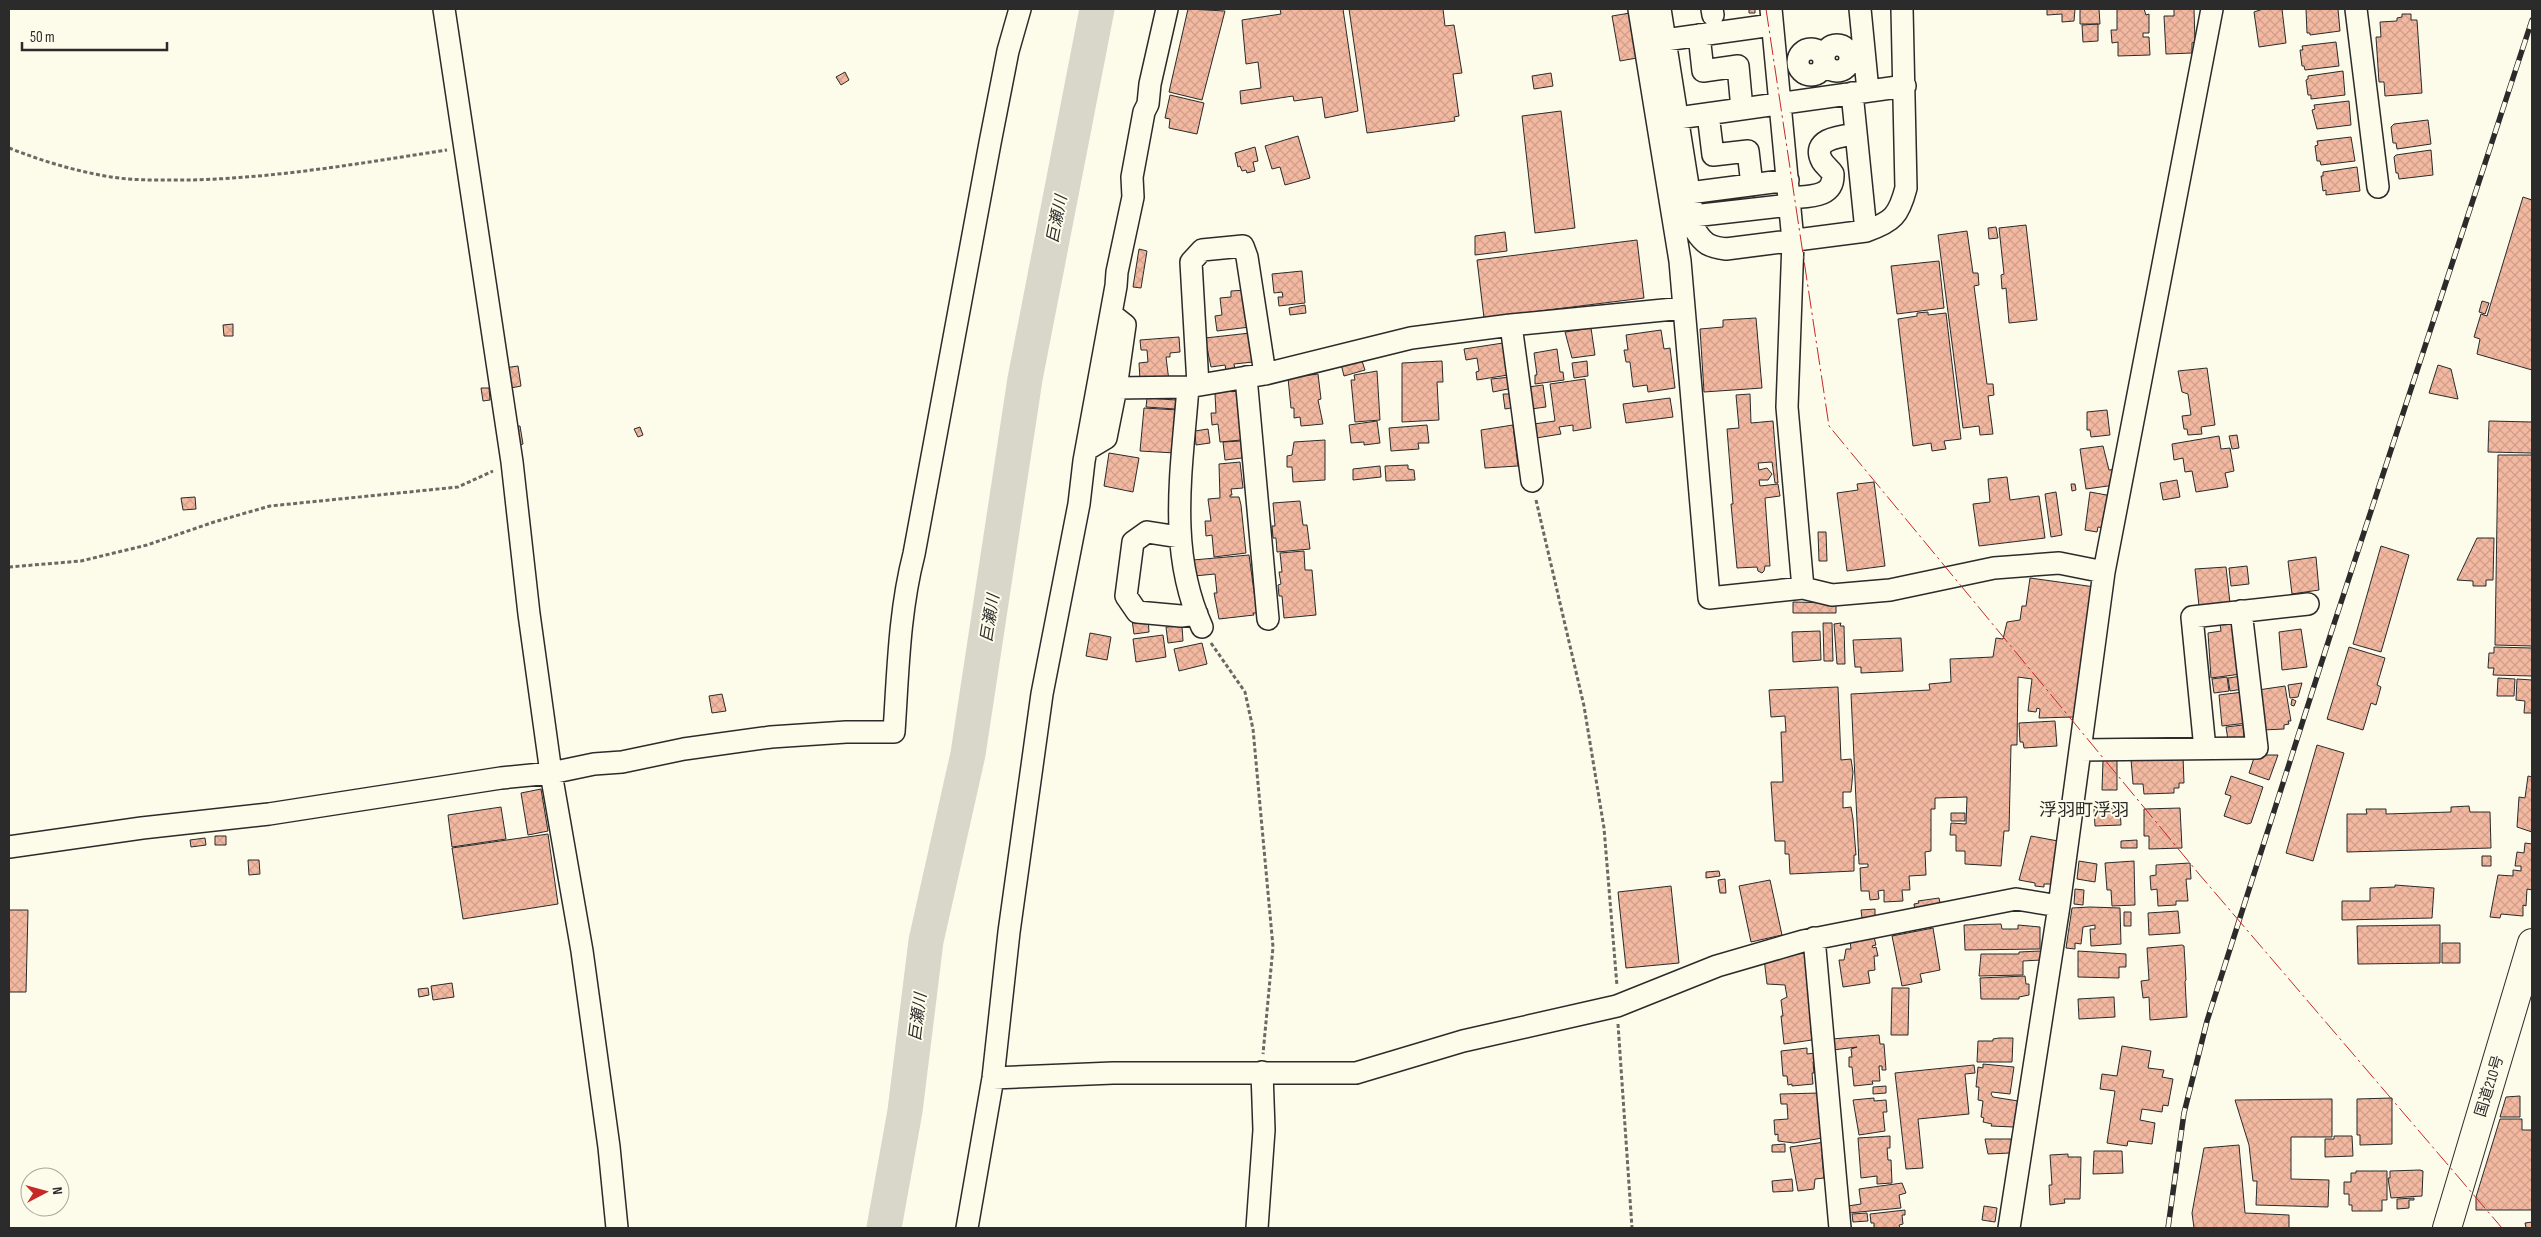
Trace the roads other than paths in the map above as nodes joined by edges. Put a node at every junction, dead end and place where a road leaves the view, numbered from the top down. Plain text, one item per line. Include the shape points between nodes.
1 (444, 9) edge
2 (1020, 9) edge
3 (1167, 9) edge
4 (1640, 9) edge
5 (1660, 9) edge
6 (1860, 9) edge
7 (1902, 9) edge
8 (2212, 9) edge
9 (2356, 9) edge
10 (1772, 17) edge
11 (1699, 35) junction
12 (1665, 40) junction
13 (1845, 60) junction
14 (1777, 66) junction
15 (1904, 86) junction
16 (1854, 93) junction
17 (1781, 103) junction
18 (1742, 109) junction
19 (1708, 114) junction
20 (1678, 118) junction
21 (1856, 134) junction
22 (1752, 185) junction
23 (2378, 187) dead end
24 (1689, 193) junction
25 (1789, 194) junction
26 (1693, 216) junction
27 (1866, 231) junction
28 (1793, 241) junction
29 (1684, 308) junction
30 (1111, 314) junction
31 (1511, 325) junction
32 (1256, 376) junction
33 (1193, 386) junction
34 (1116, 388) junction
35 (1086, 450) junction
36 (1532, 481) road end
37 (1179, 537) junction
38 (2104, 572) junction
39 (1803, 588) junction
40 (2308, 604) dead end
41 (2241, 611) junction
42 (1268, 618) dead end
43 (2204, 749) junction
44 (2080, 750) junction
45 (551, 773) junction
46 (9, 847) edge
47 (2059, 906) junction
48 (1814, 938) junction
49 (2532, 943) edge
50 (1262, 1072) junction
51 (993, 1078) junction
52 (617, 1228) edge
53 (968, 1228) edge
54 (1257, 1228) edge
55 (1840, 1228) edge
56 (2009, 1228) edge
57 (2446, 1228) edge

1 - 45 street via 512,462
2 - 45 street via 993,124 908,578 894,732 771,737
3 - 30 street via 1132,177 1133,197
4 - 29 street via 1680,261
5 - 12 street
6 - 13 street
7 - 15 street
8 - 38 street
9 - 23 street
10 - 11 street
10 - 14 street
11 - 12 street
11 - 18 street via 1704,71 1738,66
12 - 20 street
13 - 14 street via 1809,49 1801,53 1798,63
13 - 16 street
13 - 16 street
14 - 17 street
15 - 16 street
15 - 27 street via 1906,188 1901,208 1882,226
16 - 17 street
16 - 21 street
17 - 18 street
17 - 25 street
18 - 19 street
19 - 20 street
19 - 22 street via 1713,155 1748,151
20 - 24 street
21 - 25 street via 1832,138 1822,145 1822,161 1832,174 1830,188 1825,194
21 - 27 street
22 - 24 street
22 - 25 street
24 - 26 street
25 - 26 street via 1739,219
25 - 28 street
26 - 28 street via 1695,230 1703,243 1711,248
27 - 28 street
28 - 39 street via 1787,407
29 - 31 street
29 - 39 street via 1709,598
30 - 34 street via 1125,325
30 - 35 street
31 - 32 street via 1411,338
31 - 36 street
32 - 33 street
32 - 33 street via 1247,257 1243,246 1202,250 1191,262
32 - 42 street
33 - 34 street
33 - 37 street
34 - 35 street via 1106,438
35 - 51 street via 1079,504 1042,694 1009,932
37 - 37 street via 1191,601 1199,621 1137,612 1126,596 1133,542 1147,532
38 - 39 street via 2059,563 1994,568 1890,590 1832,595
38 - 44 street
40 - 41 street
41 - 43 street via 2192,617
41 - 43 street via 2257,748
43 - 44 street
44 - 47 street
45 - 46 street
45 - 52 street via 582,951
47 - 48 street via 2016,899
47 - 56 street
48 - 50 street via 1716,966 1617,1006 1463,1040 1356,1073
48 - 55 street
49 - 57 highway, 国道210号
50 - 51 street
50 - 54 street via 1264,1130
51 - 53 street

